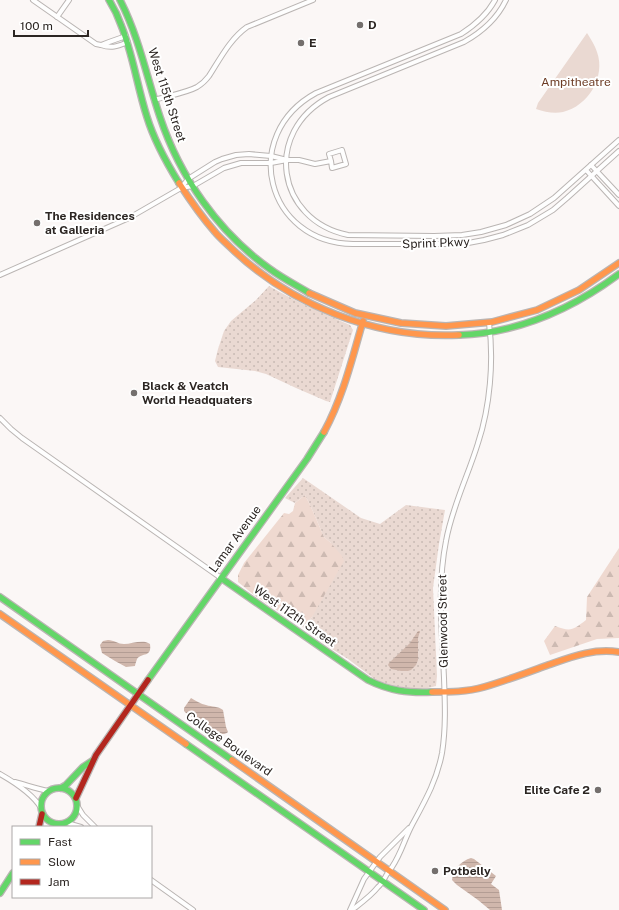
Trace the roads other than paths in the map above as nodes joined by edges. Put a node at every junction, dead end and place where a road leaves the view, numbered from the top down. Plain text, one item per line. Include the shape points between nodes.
1 (33, 0) edge
2 (69, 0) edge
3 (109, 0) edge
4 (120, 0) edge
5 (313, 0) edge
6 (495, 0) edge
7 (506, 0) edge
8 (57, 17) junction
9 (127, 39) junction
10 (101, 46) junction
11 (154, 100) junction
12 (619, 140) edge
13 (619, 151) edge
14 (271, 156) junction
15 (287, 160) junction
16 (331, 161) junction
17 (271, 163) junction
18 (591, 165) junction
19 (586, 170) junction
20 (597, 171) junction
21 (592, 176) junction
22 (188, 179) junction
23 (193, 186) junction
24 (180, 188) junction
25 (619, 195) edge
26 (619, 206) edge
27 (619, 263) edge
28 (619, 274) edge
29 (0, 275) edge
30 (365, 315) junction
31 (489, 323) junction
32 (362, 324) junction
33 (490, 332) junction
34 (0, 418) edge
35 (221, 578) junction
36 (0, 597) edge
37 (0, 614) edge
38 (619, 652) edge
39 (445, 692) junction
40 (138, 694) junction
41 (130, 705) junction
42 (92, 761) junction
43 (0, 774) edge
44 (12, 781) junction
45 (61, 788) junction
46 (49, 791) junction
47 (76, 798) junction
48 (78, 807) junction
49 (42, 811) junction
50 (67, 822) junction
51 (412, 824) junction
52 (39, 826) edge
53 (57, 826) edge
54 (79, 826) edge
55 (94, 826) edge
56 (377, 862) junction
57 (370, 871) junction
58 (389, 871) junction
59 (12, 875) edge
60 (152, 881) edge
61 (383, 881) junction
62 (0, 892) edge
63 (193, 910) edge
64 (351, 910) edge
65 (424, 910) edge
66 (445, 910) edge

1 - 8 street
2 - 8 street
3 - 9 street, West 115th Street
4 - 11 street, West 115th Street via 135,33
5 - 11 street via 247,27 234,38 204,82 188,91
6 - 14 street, Sprint Pkwy via 479,21 461,34 320,91 303,101 282,124
7 - 15 street, Sprint Pkwy via 491,22 464,42 329,97 316,105 306,113 294,131
8 - 10 street
9 - 10 street
9 - 10 street via 113,48
9 - 24 street, West 115th Street via 153,136
11 - 22 street, West 115th Street via 167,138
12 - 18 street, Sprint Pkwy
13 - 20 street, Sprint Pkwy
14 - 15 street
14 - 17 street, Sprint Pkwy
14 - 22 street via 229,156
15 - 16 street via 315,164
15 - 17 street
15 - 19 street, Sprint Pkwy via 291,190 308,215 327,228 341,234 356,236 462,235 493,229 519,220 541,208
16 - 16 street via 329,154 342,150 346,164 332,168
17 - 21 street, Sprint Pkwy via 276,192 293,220 317,237 345,244 455,244 494,238 545,215
17 - 23 street via 241,163 215,173
18 - 19 street, Sprint Pkwy
18 - 20 street
19 - 21 street
20 - 21 street, Sprint Pkwy
20 - 25 street
21 - 26 street
22 - 23 street, West 115th Street
22 - 24 street
23 - 24 street
23 - 30 street, West 115th Street via 229,232 247,251 270,269 311,294
24 - 29 street via 129,218
24 - 32 street, West 115th Street via 211,229 254,269 305,301
27 - 31 street, West 115th Street via 597,280 564,299 531,312
28 - 33 street, West 115th Street via 596,291 562,310 524,324
30 - 31 street, West 115th Street via 428,326
30 - 32 street, Lamar Avenue
31 - 33 street, Glenwood Street
32 - 33 street, West 115th Street via 429,335
32 - 35 street, Lamar Avenue via 339,402 321,437
33 - 39 street, Glenwood Street via 491,371 484,425 450,522 440,580
34 - 35 street, West 112th Street via 22,438
35 - 39 street, West 112th Street via 376,684 399,692
35 - 40 street, Lamar Avenue
36 - 40 street, College Boulevard
37 - 41 street, College Boulevard
38 - 39 street, West 112th Street via 587,653 484,687
39 - 51 street, Glenwood Street via 442,753 429,793
40 - 41 street, Lamar Avenue
40 - 56 street, College Boulevard
41 - 42 street, Lamar Avenue
41 - 57 street, College Boulevard
42 - 45 street, Lamar Avenue
42 - 47 street, Lamar Avenue
43 - 44 street
44 - 46 street
44 - 49 street via 34,798
45 - 46 street
45 - 47 street via 70,791
46 - 49 street via 43,797
47 - 48 street
48 - 50 street via 75,815
48 - 55 street
49 - 52 street
49 - 53 street via 49,821
50 - 53 street
50 - 54 street
51 - 56 street, Glenwood Street
51 - 58 street, Glenwood Street
56 - 57 street, Glenwood Street
56 - 58 street, College Boulevard
57 - 61 street, College Boulevard
57 - 64 street, Glenwood Street
58 - 61 street, Glenwood Street
58 - 66 street, College Boulevard
59 - 62 street
60 - 63 street
61 - 64 street, Glenwood Street
61 - 65 street, College Boulevard

